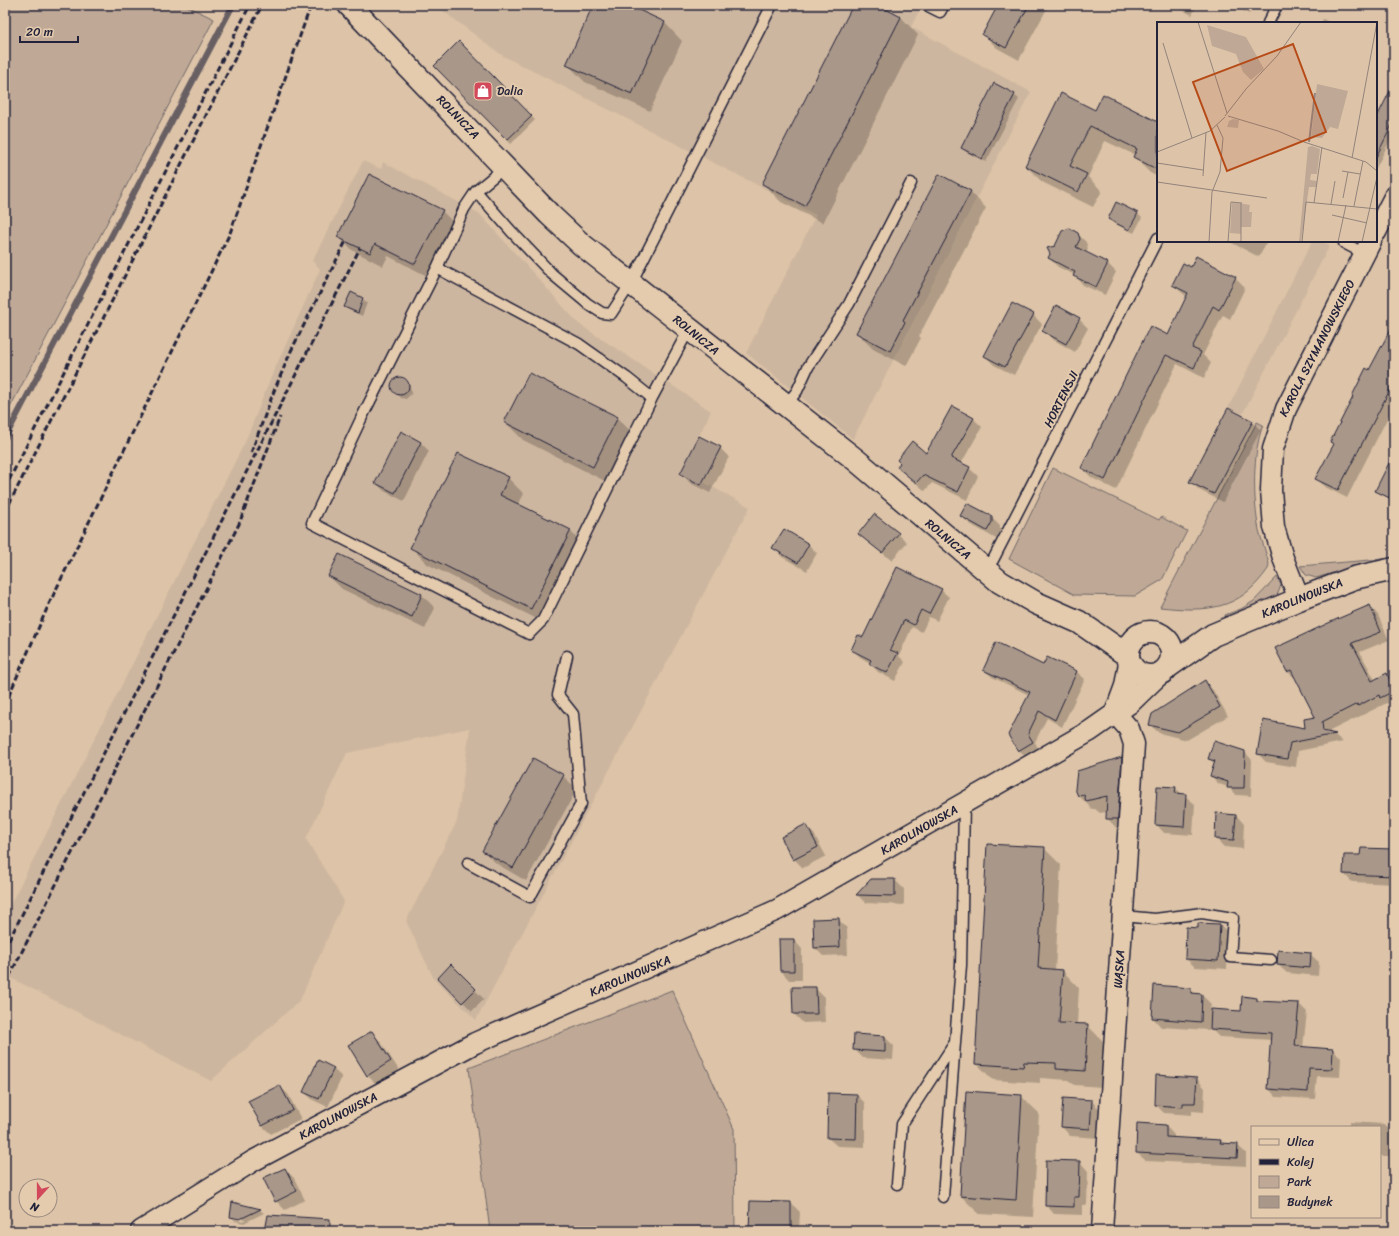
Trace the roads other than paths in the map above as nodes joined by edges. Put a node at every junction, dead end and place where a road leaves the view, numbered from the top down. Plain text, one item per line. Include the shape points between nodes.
1 (349, 5) edge
2 (772, 5) edge
3 (926, 5) edge
4 (944, 5) edge
5 (1277, 5) edge
6 (1268, 22) edge
7 (505, 167) junction
8 (910, 183) dead end
9 (476, 192) junction
10 (1394, 197) edge
11 (1377, 230) edge
12 (1157, 240) edge
13 (1344, 243) dead end
14 (1368, 247) edge
15 (437, 268) junction
16 (631, 283) junction
17 (689, 329) junction
18 (652, 398) junction
19 (786, 406) junction
20 (1394, 569) edge
21 (985, 570) junction
22 (1299, 599) junction
23 (1078, 622) junction
24 (1151, 634) junction
25 (1213, 635) junction
26 (567, 656) dead end
27 (1128, 659) junction
28 (1164, 670) junction
29 (1115, 713) junction
30 (964, 804) junction
31 (468, 863) dead end
32 (1123, 916) junction
33 (1271, 960) dead end
34 (955, 1042) junction
35 (897, 1184) dead end
36 (943, 1197) dead end
37 (141, 1231) edge
38 (1102, 1231) edge

1 - 7 street, ROLNICZA
2 - 16 lane
3 - 4 lane via 940,12
5 - 6 lane
7 - 9 lane
7 - 16 street, ROLNICZA via 570,235
8 - 19 lane via 848,304
9 - 15 lane via 464,209
9 - 16 lane via 552,274 602,314 611,314
10 - 11 street
12 - 21 lane, HORTENSJI via 993,560
13 - 14 lane
14 - 22 street, KAROLA SZYMANOWSKIEGO via 1286,409 1273,450 1271,490 1274,527
15 - 18 lane via 580,344
15 - 18 lane via 360,420 312,523 529,634 543,620
16 - 17 street, ROLNICZA
17 - 18 lane
17 - 19 street, ROLNICZA
19 - 21 street, ROLNICZA via 856,460
20 - 22 street, KAROLINOWSKA via 1354,578
21 - 23 street, ROLNICZA via 1022,595
22 - 25 street, KAROLINOWSKA
23 - 24 street, ROLNICZA
23 - 27 street, ROLNICZA
24 - 25 street, KAROLINOWSKA
24 - 27 street via 1131,642
24 - 28 street via 1171,646 1172,652
25 - 28 street, KAROLINOWSKA
26 - 31 lane via 558,695 573,714 581,804 530,897
27 - 28 street via 1138,674 1152,677
27 - 29 street via 1125,686
28 - 29 street, KAROLINOWSKA via 1130,703
29 - 30 street, KAROLINOWSKA via 1086,734
29 - 32 street, WĄSKA via 1129,729 1134,744
30 - 34 lane via 961,965
30 - 37 street, KAROLINOWSKA via 777,910 474,1043 253,1161
32 - 33 lane via 1155,919 1202,913 1233,918 1230,957
32 - 38 street, WĄSKA
34 - 35 lane via 902,1124
34 - 36 lane

